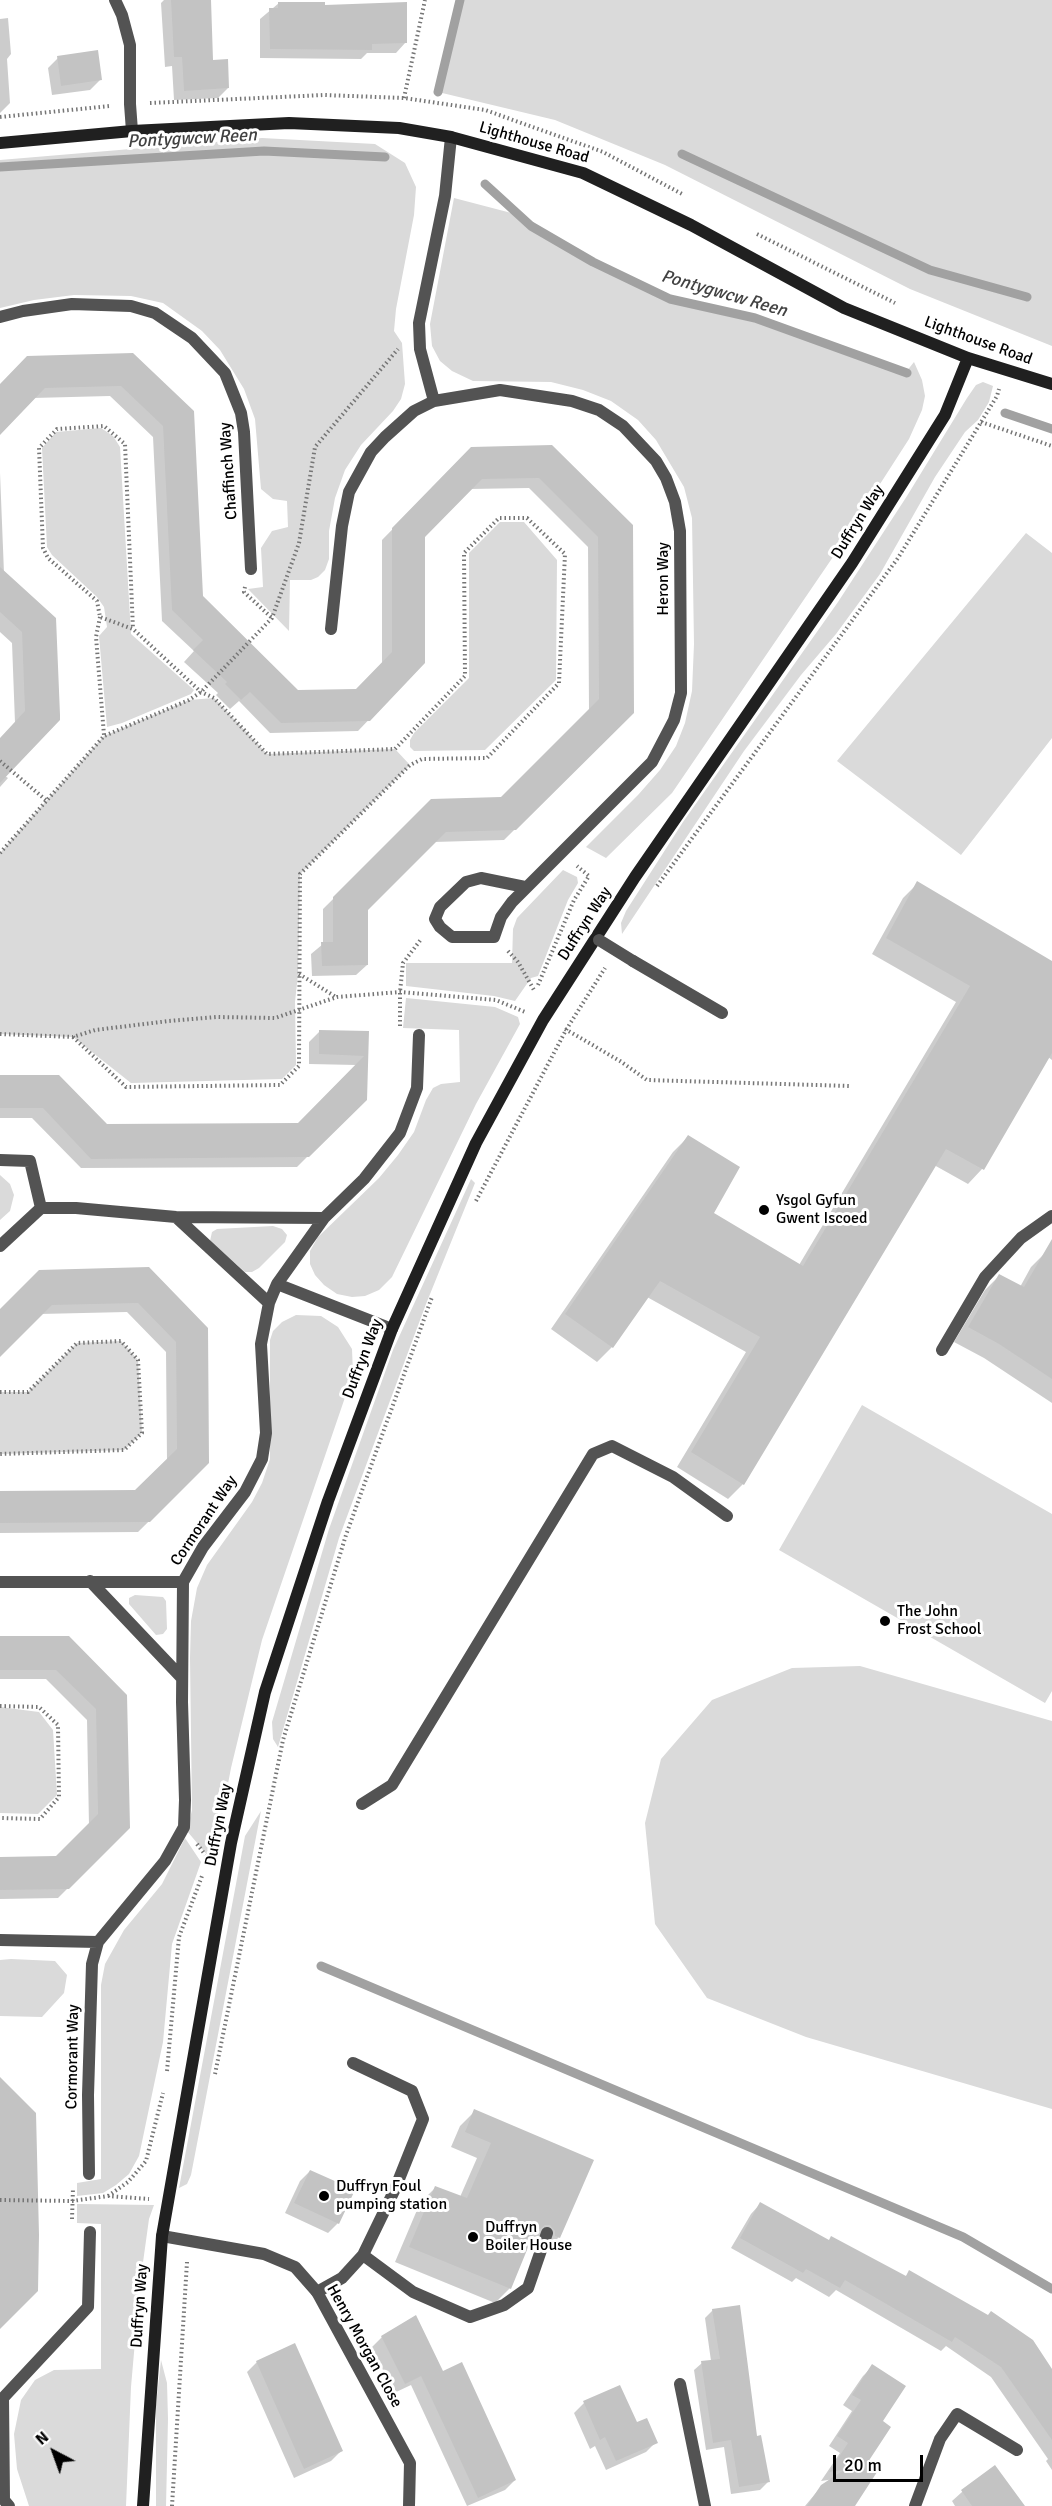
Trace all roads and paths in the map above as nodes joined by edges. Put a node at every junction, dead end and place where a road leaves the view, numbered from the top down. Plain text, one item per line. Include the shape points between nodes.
1 (115, 0) edge
2 (425, 0) edge
3 (130, 104) junction
4 (0, 117) edge
5 (132, 131) junction
6 (451, 137) junction
7 (0, 143) edge
8 (0, 317) edge
9 (419, 323) junction
10 (968, 358) junction
11 (1005, 370) junction
12 (1052, 384) edge
13 (434, 401) junction
14 (981, 422) junction
15 (1052, 446) edge
16 (251, 568) joint
17 (100, 617) junction
18 (272, 618) junction
19 (133, 629) junction
20 (331, 629) dead end
21 (201, 692) junction
22 (104, 736) junction
23 (0, 761) edge
24 (47, 801) junction
25 (0, 853) edge
26 (561, 855) junction
27 (525, 888) junction
28 (655, 890) dead end
29 (435, 919) junction
30 (494, 937) junction
31 (597, 939) junction
32 (610, 959) dead end
33 (298, 974) junction
34 (337, 997) dead end
35 (528, 1001) dead end
36 (522, 1011) dead end
37 (722, 1013) dead end
38 (419, 1035) joint
39 (73, 1037) dead end
40 (0, 1160) edge
41 (40, 1208) junction
42 (471, 1210) dead end
43 (1052, 1216) edge
44 (176, 1217) junction
45 (324, 1218) junction
46 (0, 1246) edge
47 (277, 1284) junction
48 (434, 1292) dead end
49 (269, 1303) junction
50 (392, 1329) junction
51 (942, 1350) dead end
52 (0, 1392) edge
53 (0, 1454) edge
54 (728, 1516) dead end
55 (90, 1581) junction
56 (0, 1582) edge
57 (183, 1582) junction
58 (182, 1678) junction
59 (0, 1706) edge
60 (362, 1804) dead end
61 (0, 1818) edge
62 (184, 1827) junction
63 (0, 1940) edge
64 (98, 1942) junction
65 (353, 2063) dead end
66 (166, 2079) dead end
67 (214, 2080) dead end
68 (164, 2089) dead end
69 (89, 2174) joint
70 (108, 2196) junction
71 (0, 2200) edge
72 (72, 2201) junction
73 (168, 2201) junction
74 (90, 2232) joint
75 (547, 2233) dead end
76 (162, 2236) junction
77 (189, 2241) junction
78 (363, 2255) junction
79 (317, 2292) junction
80 (680, 2384) dead end
81 (2, 2398) edge
82 (1017, 2450) dead end
83 (4, 2502) edge
84 (143, 2506) edge
85 (172, 2506) edge
86 (409, 2506) edge
87 (705, 2506) edge
88 (915, 2506) edge

1 - 3 street via 130,45
2 - 3 path via 404,98 324,95
3 - 4 path
3 - 5 street
5 - 6 street, Lighthouse Road via 289,123 399,128
5 - 7 street, Lighthouse Road
6 - 9 street via 445,196
6 - 10 street, Lighthouse Road via 583,172 692,225 844,308
8 - 16 street, Chaffinch Way via 72,304 131,306 155,313 192,338 225,373 241,413
9 - 13 street via 420,349
9 - 18 path via 315,447 299,543
10 - 11 street, Lighthouse Road
10 - 31 street, Duffryn Way via 945,416 852,563
11 - 12 street, Lighthouse Road
11 - 14 path via 997,396
13 - 20 street, Heron Way via 414,411 371,452 350,492 342,526
13 - 26 street, Heron Way via 500,390 572,401 599,410 623,426 656,461 675,502 680,531 681,693 674,720 652,762
14 - 15 path
14 - 28 path via 898,558
16 - 18 path via 244,592
17 - 19 path
17 - 19 path via 96,601 48,558 43,548 39,448 57,429 104,426 124,444
17 - 22 path via 96,637
18 - 21 path
19 - 21 path
21 - 22 path
21 - 33 path via 214,698 267,754 394,749 465,676 464,553 499,518 527,518 565,554 559,683 487,758 422,759 410,765 300,874
22 - 24 path
23 - 24 path
24 - 25 path
26 - 27 street, Heron Way
26 - 30 path via 589,876 574,900 534,990 518,962
27 - 29 street via 481,878 466,882 440,907
27 - 30 street, Heron Way via 501,917
29 - 30 street via 452,937
29 - 38 path via 403,963 400,1031
31 - 37 street, bridge
31 - 50 street, Duffryn Way via 543,1020 476,1143
32 - 42 path via 566,1030
33 - 34 path
33 - 39 path via 299,1066 280,1085 126,1087
35 - 36 path
38 - 45 street, Cormorant Way via 417,1088 400,1133 364,1179
40 - 41 street via 30,1161
41 - 44 street
41 - 46 street
43 - 51 street via 1021,1238 985,1277
44 - 45 street
44 - 49 street
45 - 47 street, Cormorant Way
47 - 49 street, Cormorant Way
47 - 50 street
48 - 67 path via 345,1535 284,1740
49 - 57 street, Cormorant Way via 261,1344 266,1432 262,1459 245,1492 203,1547
50 - 73 street, Duffryn Way via 328,1500 265,1692 231,1843
52 - 53 path via 28,1392 77,1343 121,1341 138,1360 142,1433 124,1450
54 - 60 street via 673,1477 612,1446 593,1454 392,1785
55 - 56 street, Cormorant Way
55 - 57 street, Cormorant Way
55 - 58 street
57 - 58 street, Cormorant Way
58 - 62 street, Cormorant Way
59 - 61 path via 39,1707 58,1725 59,1797 40,1819
62 - 64 street, Cormorant Way via 165,1861
62 - 66 path via 208,1858 180,1936
63 - 64 street
64 - 69 street, Cormorant Way via 92,1964
65 - 78 street via 412,2091 423,2119
68 - 70 path via 146,2161 128,2182
69 - 72 path via 73,2181
70 - 72 path
70 - 73 path
71 - 72 path
72 - 74 path via 72,2226
73 - 76 street, Duffryn Way
74 - 81 street via 88,2307
75 - 78 street via 528,2288 504,2305 470,2317 413,2292
76 - 77 street, Henry Morgan Close
76 - 84 street, Duffryn Way
77 - 79 street, Henry Morgan Close via 264,2254 295,2267
77 - 85 path
78 - 79 street via 342,2278
79 - 86 street, Henry Morgan Close via 410,2463
80 - 87 street
81 - 83 street
82 - 88 street via 957,2414 940,2439

